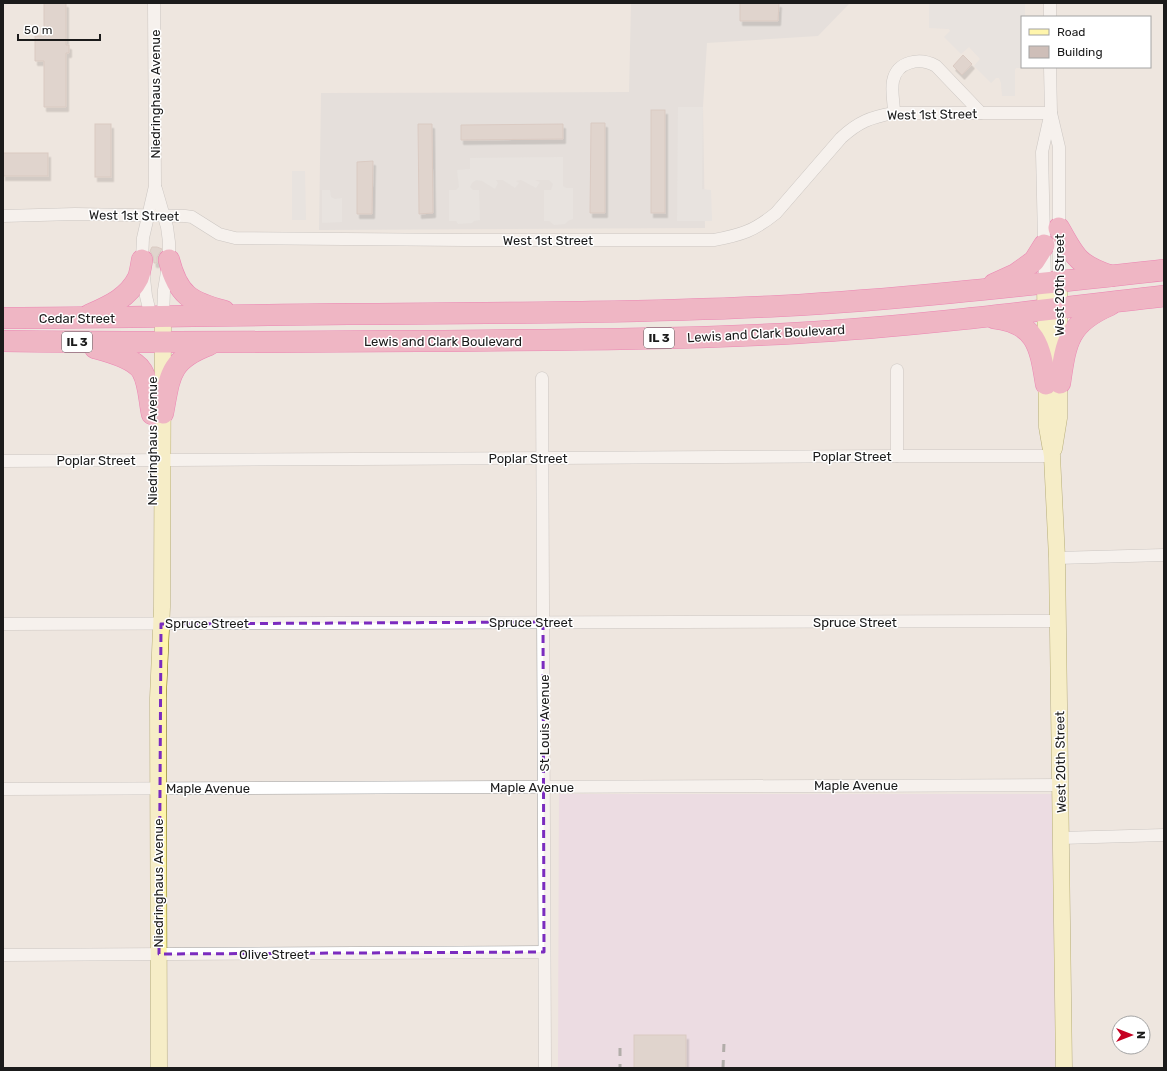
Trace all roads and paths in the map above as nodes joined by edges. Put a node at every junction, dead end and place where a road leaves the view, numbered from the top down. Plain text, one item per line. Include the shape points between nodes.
1 (154, 3) edge
2 (1050, 3) edge
3 (1050, 16) edge
4 (1050, 68) edge
5 (894, 113) junction
6 (981, 113) junction
7 (1051, 113) junction
8 (155, 186) junction
9 (149, 215) junction
10 (163, 215) junction
11 (3, 216) edge
12 (1059, 228) junction
13 (1044, 245) junction
14 (142, 260) junction
15 (169, 260) junction
16 (1164, 270) edge
17 (1112, 276) junction
18 (1052, 283) junction
19 (978, 290) junction
20 (1164, 296) edge
21 (1120, 301) junction
22 (1052, 308) junction
23 (244, 316) junction
24 (157, 317) junction
25 (981, 317) junction
26 (3, 318) edge
27 (84, 318) junction
28 (3, 342) edge
29 (72, 342) junction
30 (217, 342) junction
31 (157, 343) junction
32 (897, 370) dead end
33 (542, 378) dead end
34 (1053, 384) junction
35 (157, 414) junction
36 (897, 456) junction
37 (1052, 456) junction
38 (542, 458) junction
39 (157, 460) junction
40 (3, 461) edge
41 (1164, 555) edge
42 (1057, 558) junction
43 (1058, 621) junction
44 (543, 622) junction
45 (3, 624) edge
46 (157, 624) junction
47 (1061, 785) junction
48 (544, 787) junction
49 (158, 788) junction
50 (3, 789) edge
51 (1164, 835) edge
52 (1061, 838) junction
53 (544, 952) junction
54 (3, 954) edge
55 (158, 954) junction
56 (159, 1068) edge
57 (545, 1068) edge
58 (1064, 1068) edge

1 - 8 street, Niedringhaus Avenue
2 - 3 street
4 - 7 street, West 20th Street
5 - 6 street, West 1st Street
5 - 6 street via 892,82 896,72 909,62 917,61 936,66
5 - 10 street, West 1st Street via 876,116 851,129 776,213 763,224 735,236 714,240 235,238 219,234 192,217
6 - 7 street, West 1st Street
7 - 12 street, West 20th Street via 1059,147
7 - 13 street, West 20th Street via 1042,152
8 - 9 street, Niedringhaus Avenue
8 - 10 street, Niedringhaus Avenue
9 - 10 street, West 1st Street
9 - 11 street, West 1st Street
9 - 14 street, Niedringhaus Avenue via 143,238
10 - 15 street, Niedringhaus Avenue via 169,242
12 - 17 highway via 1075,256 1094,270
12 - 18 street, West 20th Street
13 - 18 street, West 20th Street
13 - 19 highway via 1034,261 1016,274
14 - 24 street, Niedringhaus Avenue via 146,296
14 - 27 highway via 138,277 128,293 114,304
15 - 23 highway via 176,283 192,300
15 - 24 street, Niedringhaus Avenue
16 - 17 highway, Lewis and Clark Boulevard / IL 3
17 - 18 highway, Lewis and Clark Boulevard / IL 3
18 - 19 highway, Lewis and Clark Boulevard / IL 3
18 - 22 street, West 20th Street
19 - 23 highway, Lewis and Clark Boulevard / IL 3 via 782,306 672,311
20 - 21 highway, Lewis and Clark Boulevard / IL 3
21 - 22 highway, Lewis and Clark Boulevard / IL 3
21 - 34 highway via 1100,310 1075,329 1068,340
22 - 25 highway, Lewis and Clark Boulevard / IL 3
22 - 34 street, West 20th Street
23 - 24 highway, Lewis and Clark Boulevard / IL 3
24 - 27 highway, Cedar Street / IL 3
24 - 31 street, Niedringhaus Avenue
25 - 30 highway, Lewis and Clark Boulevard / IL 3 via 809,332 712,337
25 - 34 highway via 1002,319 1027,330 1036,340
26 - 27 highway, Cedar Street / IL 3
28 - 29 highway, Cedar Street / IL 3
29 - 31 highway, Cedar Street / IL 3
29 - 35 highway via 115,354 136,365 142,371
30 - 31 highway, Lewis and Clark Boulevard / IL 3
30 - 35 highway via 182,358 170,378
31 - 35 street, Niedringhaus Avenue
32 - 36 street
33 - 38 street, St Louis Avenue
34 - 37 street, West 20th Street via 1059,418
35 - 39 street, Niedringhaus Avenue
36 - 37 street, Poplar Street
36 - 38 street, Poplar Street
37 - 42 street, West 20th Street
38 - 39 street, Poplar Street
38 - 44 street, St Louis Avenue
39 - 40 street, Poplar Street
39 - 46 street, Niedringhaus Avenue
41 - 42 street
42 - 43 street, West 20th Street
43 - 44 street, Spruce Street
43 - 47 street, West 20th Street
44 - 46 street, Spruce Street
44 - 48 street, St Louis Avenue
45 - 46 street, Spruce Street
46 - 49 street, Niedringhaus Avenue
47 - 48 street, Maple Avenue
47 - 52 street, West 20th Street
48 - 49 street, Maple Avenue
48 - 53 street, St Louis Avenue
49 - 50 street, Maple Avenue
49 - 55 street, Niedringhaus Avenue
51 - 52 street
52 - 58 street, West 20th Street
53 - 55 street, Olive Street
53 - 57 street, St Louis Avenue
54 - 55 street, Olive Street
55 - 56 street, Niedringhaus Avenue

